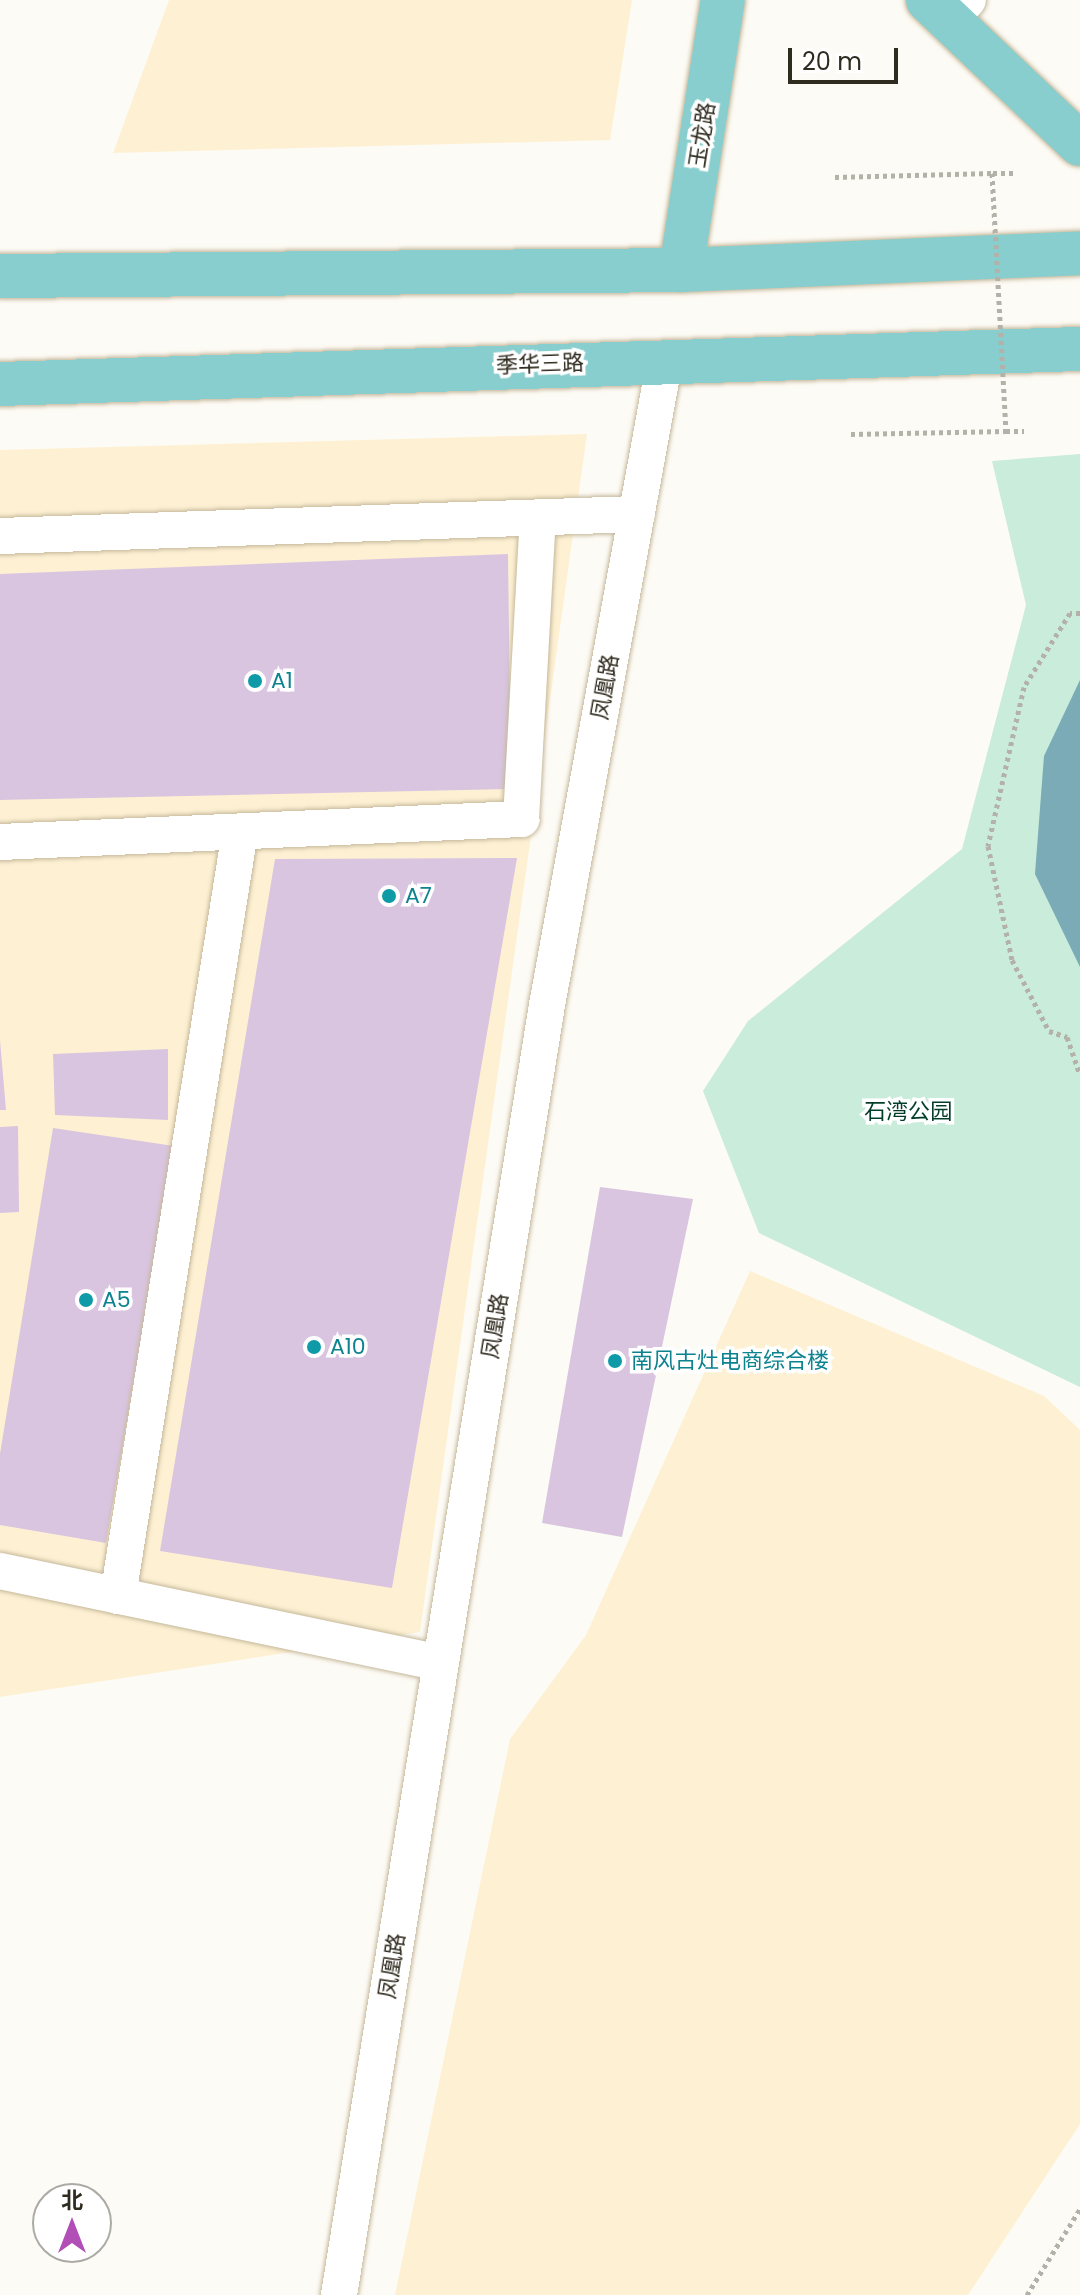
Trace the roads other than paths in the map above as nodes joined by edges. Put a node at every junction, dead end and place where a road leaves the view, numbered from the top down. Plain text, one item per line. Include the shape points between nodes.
1 (723, 0) edge
2 (948, 7) edge
3 (1080, 144) edge
4 (1080, 253) edge
5 (681, 270) junction
6 (0, 276) edge
7 (1080, 349) edge
8 (665, 359) junction
9 (0, 384) edge
10 (637, 514) junction
11 (538, 517) junction
12 (0, 536) edge
13 (240, 832) junction
14 (0, 842) edge
15 (0, 1571) edge
16 (118, 1596) junction
17 (440, 1663) junction
18 (339, 2295) edge

1 - 5 main road, 玉龙路
2 - 3 main road
4 - 5 main road
5 - 6 main road
7 - 8 main road, 季华三路
8 - 9 main road, 季华三路
8 - 10 street, 凤凰路
10 - 11 street
10 - 17 street, 凤凰路 via 547,1005
11 - 12 street
11 - 13 street via 521,819
13 - 14 street
13 - 16 street
15 - 16 street
16 - 17 street
17 - 18 street, 凤凰路

